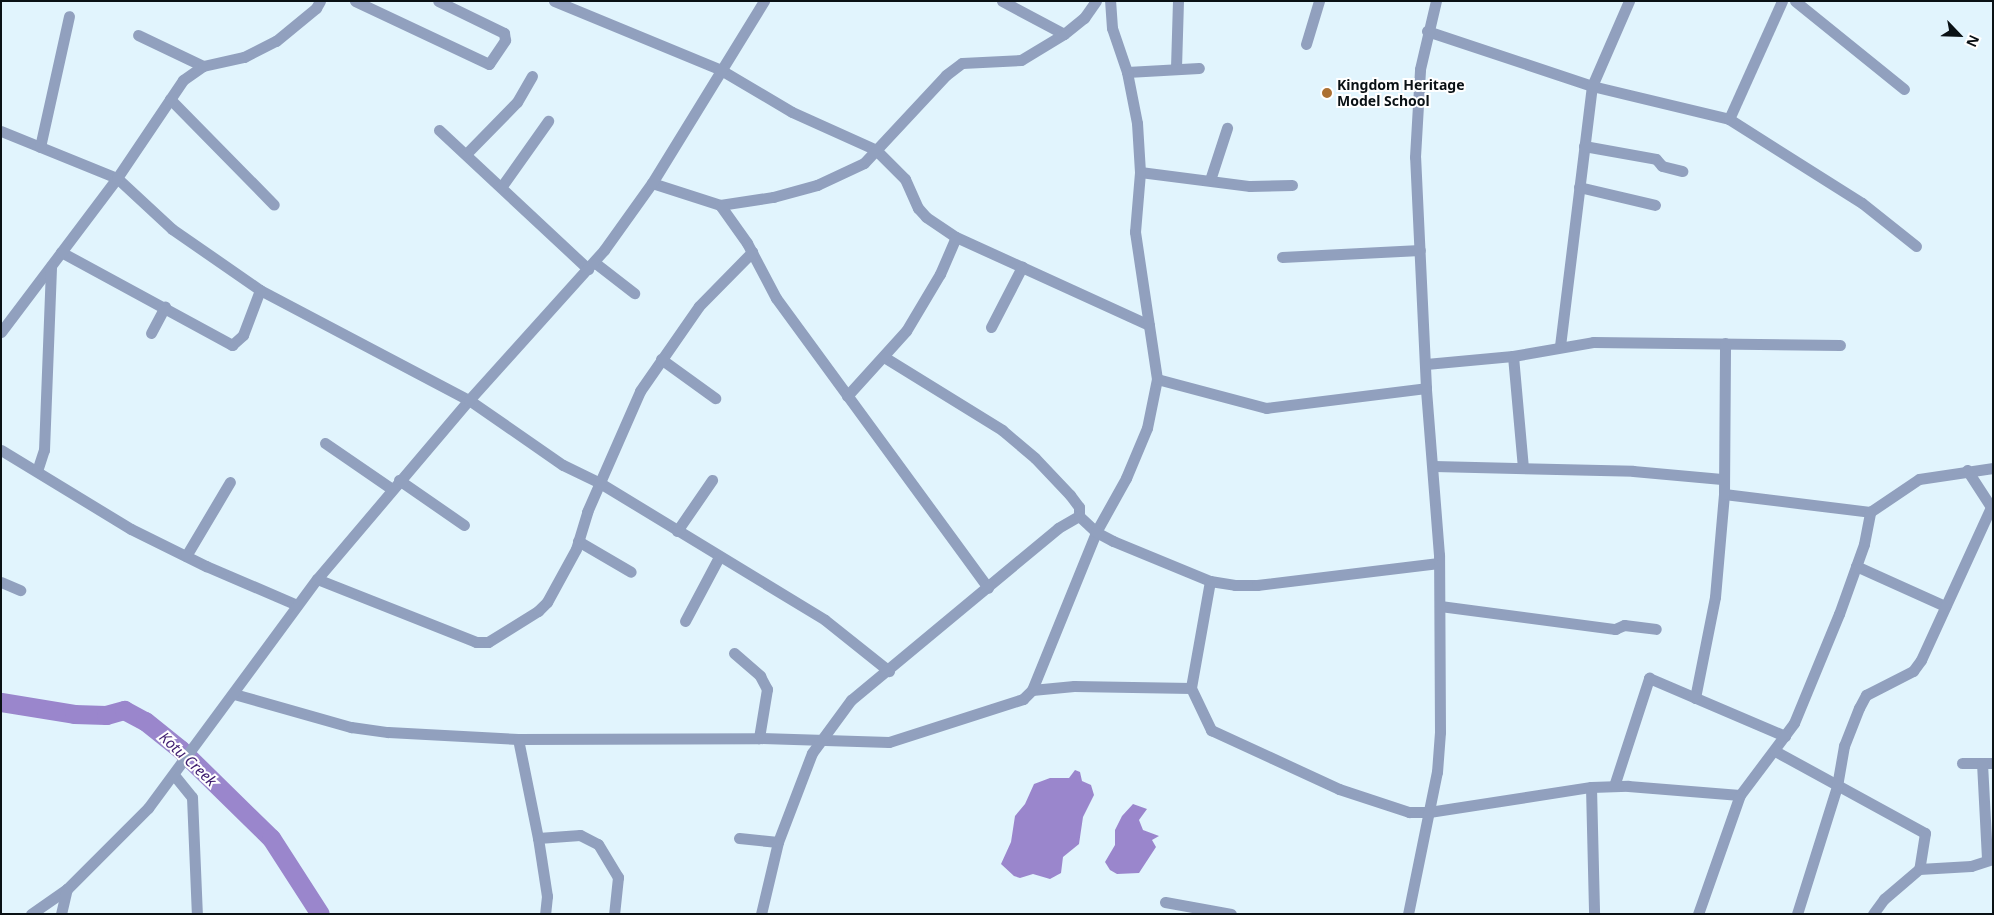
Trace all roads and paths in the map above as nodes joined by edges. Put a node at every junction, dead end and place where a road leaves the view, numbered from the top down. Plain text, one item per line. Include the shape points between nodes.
1 (320, 1) edge
2 (355, 1) edge
3 (438, 1) edge
4 (554, 1) edge
5 (764, 1) edge
6 (1002, 1) edge
7 (1096, 1) edge
8 (1110, 1) edge
9 (1178, 1) edge
10 (1319, 1) edge
11 (1436, 1) edge
12 (1629, 1) edge
13 (1782, 1) edge
14 (1794, 1) edge
15 (69, 16) dead end
16 (1427, 31) junction
17 (1064, 34) junction
18 (138, 35) dead end
19 (1306, 44) dead end
20 (203, 66) junction
21 (1176, 68) junction
22 (1199, 68) dead end
23 (721, 70) junction
24 (1127, 72) junction
25 (532, 76) dead end
26 (1592, 86) junction
27 (1904, 89) dead end
28 (170, 99) junction
29 (1729, 119) junction
30 (548, 121) dead end
31 (1227, 128) dead end
32 (439, 130) dead end
33 (1, 131) edge
34 (1584, 146) junction
35 (40, 148) junction
36 (876, 150) junction
37 (467, 153) junction
38 (1682, 171) dead end
39 (1140, 172) junction
40 (117, 178) junction
41 (1210, 180) junction
42 (652, 183) junction
43 (1292, 185) dead end
44 (502, 186) junction
45 (1579, 187) junction
46 (274, 205) dead end
47 (720, 205) junction
48 (1655, 205) dead end
49 (956, 237) junction
50 (1916, 246) dead end
51 (1420, 250) junction
52 (61, 252) junction
53 (752, 252) junction
54 (1282, 257) dead end
55 (591, 265) junction
56 (51, 266) junction
57 (1022, 267) junction
58 (260, 290) junction
59 (634, 294) dead end
60 (165, 308) junction
61 (1149, 325) junction
62 (991, 327) dead end
63 (1, 332) edge
64 (151, 333) dead end
65 (1725, 342) junction
66 (1840, 345) dead end
67 (1560, 346) junction
68 (1513, 356) junction
69 (884, 357) junction
70 (661, 359) junction
71 (1426, 364) junction
72 (1157, 379) junction
73 (1426, 388) junction
74 (847, 396) junction
75 (715, 398) dead end
76 (469, 400) junction
77 (325, 443) dead end
78 (1, 450) edge
79 (1434, 466) junction
80 (1523, 468) junction
81 (1993, 468) edge
82 (1966, 470) junction
83 (37, 471) junction
84 (1722, 479) junction
85 (712, 480) dead end
86 (230, 482) dead end
87 (600, 483) junction
88 (395, 485) junction
89 (1724, 494) junction
90 (1992, 507) edge
91 (1870, 512) junction
92 (1079, 516) junction
93 (464, 525) dead end
94 (677, 531) junction
95 (1096, 532) junction
96 (578, 541) junction
97 (186, 556) junction
98 (719, 557) junction
99 (1439, 563) junction
100 (1856, 566) junction
101 (631, 572) dead end
102 (317, 579) junction
103 (1210, 581) junction
104 (1, 582) edge
105 (988, 588) junction
106 (20, 590) dead end
107 (297, 606) junction
108 (1440, 606) junction
109 (1945, 606) junction
110 (685, 621) dead end
111 (1656, 630) dead end
112 (734, 653) dead end
113 (888, 671) junction
114 (1190, 688) junction
115 (1032, 690) junction
116 (234, 694) junction
117 (1695, 698) junction
118 (1785, 736) junction
119 (758, 738) junction
120 (518, 739) junction
121 (822, 741) junction
122 (1775, 751) junction
123 (1962, 763) dead end
124 (1987, 763) edge
125 (174, 775) junction
126 (1614, 786) junction
127 (1837, 786) junction
128 (1591, 787) junction
129 (1740, 795) junction
130 (1429, 812) junction
131 (538, 838) junction
132 (739, 838) dead end
133 (778, 842) junction
134 (1990, 859) edge
135 (1919, 869) junction
136 (67, 889) junction
137 (1165, 902) dead end
138 (30, 914) edge
139 (61, 914) edge
140 (197, 914) edge
141 (545, 914) edge
142 (614, 914) edge
143 (761, 914) edge
144 (1231, 914) edge
145 (1408, 914) edge
146 (1594, 914) edge
147 (1698, 914) edge
148 (1797, 914) edge
149 (1873, 914) edge

1 - 20 street via 276,41 244,57
2 - 3 street via 489,64 505,40 504,33
4 - 23 street
5 - 23 street
6 - 17 street
7 - 17 street via 1084,18
8 - 24 street via 1112,28
9 - 21 street
10 - 19 street
11 - 16 street
12 - 26 street
13 - 29 street
14 - 27 street
15 - 35 street
16 - 26 street
16 - 51 street via 1416,112
17 - 36 street via 1020,60 962,64 946,75
18 - 20 street
20 - 28 street via 183,80
21 - 22 street
21 - 24 street
23 - 36 street via 792,112
23 - 42 street
24 - 39 street via 1137,122
25 - 37 street via 517,102
26 - 29 street
26 - 34 street
28 - 40 street
28 - 46 street
29 - 50 street via 1862,203
30 - 44 street
31 - 41 street
32 - 37 street
33 - 35 street
34 - 38 street via 1656,159 1662,166
34 - 45 street
35 - 40 street
36 - 47 street via 856,169 817,185 773,197
36 - 49 street via 906,179 918,208 926,217
37 - 44 street
39 - 41 street
39 - 61 street via 1135,232
40 - 52 street
40 - 58 street via 172,229
41 - 43 street via 1250,186
42 - 47 street
42 - 55 street
44 - 55 street
45 - 48 street
45 - 67 street
47 - 53 street
49 - 57 street
49 - 69 street via 915,318
51 - 54 street
51 - 71 street
52 - 56 street
52 - 60 street
53 - 70 street via 699,306
53 - 74 street via 776,298
55 - 59 street
55 - 76 street
56 - 63 street
56 - 83 street via 44,450
57 - 61 street
57 - 62 street
58 - 60 street via 243,335 232,345
58 - 76 street
60 - 64 street
61 - 72 street
65 - 66 street
65 - 67 street via 1593,342
65 - 84 street
67 - 68 street
68 - 71 street
68 - 80 street
69 - 74 street
69 - 92 street via 1002,430 1036,458 1070,495 1079,507
70 - 75 street
70 - 87 street via 640,391
71 - 73 street
72 - 73 street via 1266,408
72 - 95 street via 1147,428 1126,478
73 - 79 street
74 - 105 street
76 - 87 street via 563,465
76 - 88 street
77 - 88 street
78 - 83 street
79 - 80 street
79 - 99 street
80 - 84 street via 1633,471
81 - 82 street
82 - 90 street
82 - 91 street via 1919,480
83 - 97 street via 131,529
84 - 89 street
85 - 94 street
86 - 97 street
87 - 94 street
87 - 96 street via 586,512
88 - 93 street
88 - 102 street
89 - 91 street
89 - 117 street via 1715,597
90 - 109 street
91 - 100 street
92 - 95 street
92 - 105 street via 1058,528
94 - 98 street
95 - 103 street
95 - 115 street
96 - 101 street
96 - 102 street via 547,602 520,623 482,643
97 - 107 street
98 - 110 street
98 - 113 street via 825,620
99 - 103 street via 1257,585
99 - 108 street
100 - 109 street
100 - 118 street via 1812,682
102 - 107 street
103 - 114 street
104 - 106 street
105 - 113 street
107 - 116 street
108 - 111 street via 1615,629 1624,625
108 - 130 street via 1440,732
109 - 127 street via 1913,671 1866,695 1858,708 1844,746
112 - 119 street via 760,676 767,689
113 - 121 street via 850,700
114 - 115 street via 1093,686
114 - 130 street via 1211,730 1364,799 1409,812
115 - 121 street via 1023,700 889,742
116 - 120 street via 351,727
116 - 125 street
117 - 118 street
117 - 126 street via 1649,678
118 - 122 street
119 - 120 street
119 - 121 street
120 - 131 street
121 - 133 street via 812,753
122 - 127 street
122 - 129 street
123 - 124 street
124 - 134 street
125 - 136 street via 148,808
125 - 140 street via 192,797
126 - 128 street
126 - 129 street
127 - 135 street via 1925,833
127 - 148 street
128 - 130 street
128 - 146 street
129 - 147 street
130 - 145 street
131 - 141 street via 547,896
131 - 142 street via 580,835 598,844 618,877
132 - 133 street
133 - 143 street
134 - 135 street via 1971,866
135 - 149 street via 1884,899
136 - 138 street
136 - 139 street
137 - 144 street

